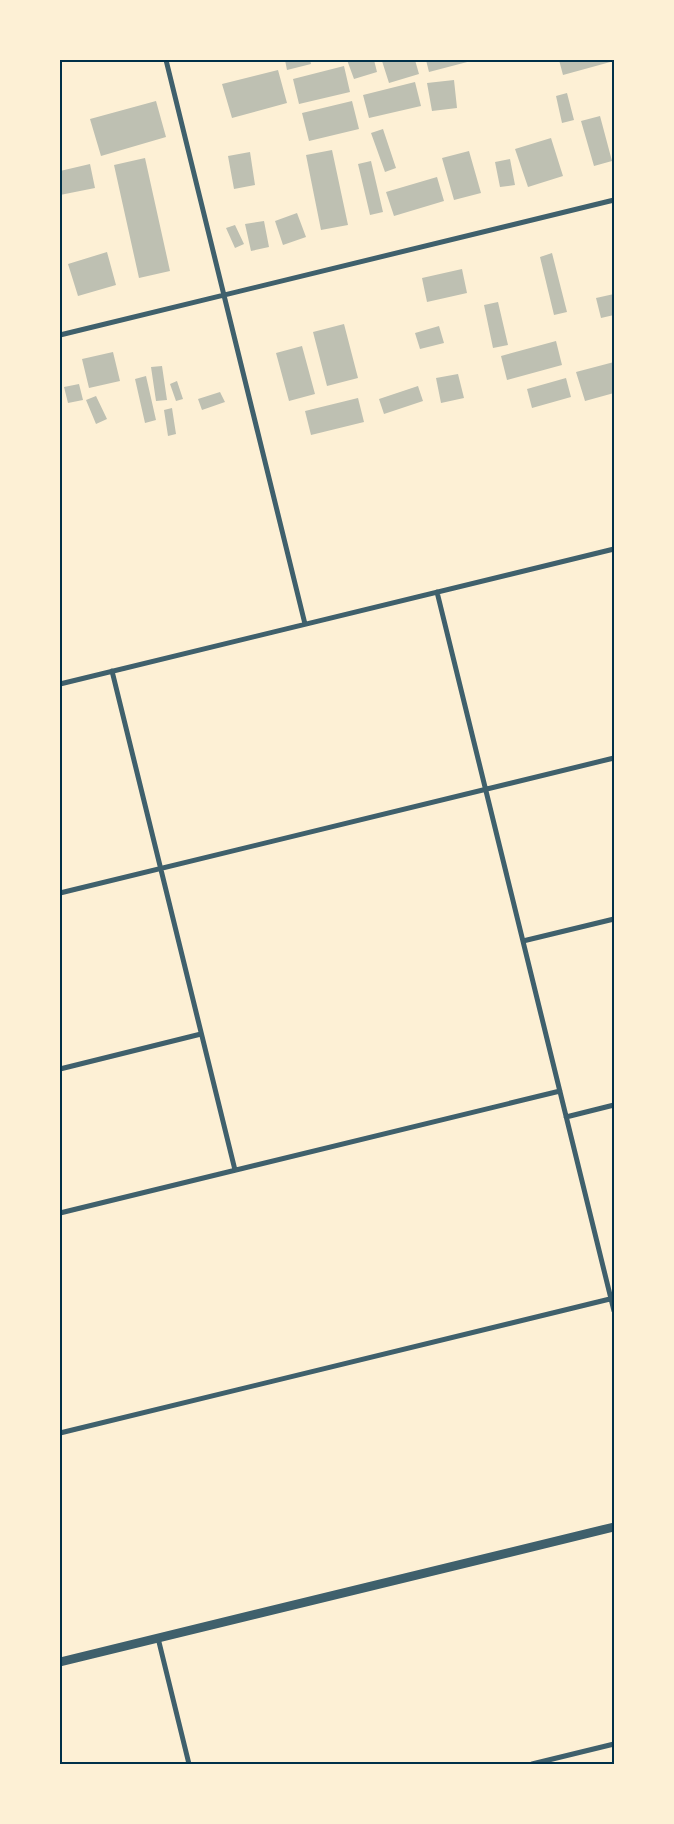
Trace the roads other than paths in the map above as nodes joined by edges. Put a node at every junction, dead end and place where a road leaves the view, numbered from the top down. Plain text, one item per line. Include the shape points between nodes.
1 (166, 60) edge
2 (614, 200) edge
3 (224, 295) junction
4 (60, 335) edge
5 (614, 549) edge
6 (437, 592) junction
7 (305, 624) junction
8 (112, 671) junction
9 (60, 684) edge
10 (614, 758) edge
11 (486, 789) junction
12 (160, 868) junction
13 (60, 893) edge
14 (614, 919) edge
15 (523, 941) junction
16 (201, 1034) junction
17 (60, 1069) edge
18 (560, 1091) junction
19 (614, 1105) edge
20 (566, 1117) junction
21 (235, 1170) junction
22 (60, 1213) edge
23 (613, 1298) edge
24 (614, 1311) edge
25 (60, 1433) edge
26 (614, 1527) edge
27 (158, 1638) junction
28 (60, 1662) edge
29 (614, 1744) edge
30 (189, 1764) edge
31 (532, 1764) edge

1 - 3 street
2 - 3 street
3 - 4 street
3 - 7 street
5 - 6 street
6 - 7 street
6 - 11 street
7 - 8 street
8 - 9 street
8 - 12 street
10 - 11 street
11 - 12 street
11 - 15 street
12 - 13 street
12 - 16 street
14 - 15 street
15 - 18 street
16 - 17 street
16 - 21 street
18 - 20 street
18 - 21 street
19 - 20 street
20 - 23 street
21 - 22 street
23 - 24 street
23 - 25 street
26 - 27 street
27 - 28 street
27 - 30 street
29 - 31 street

